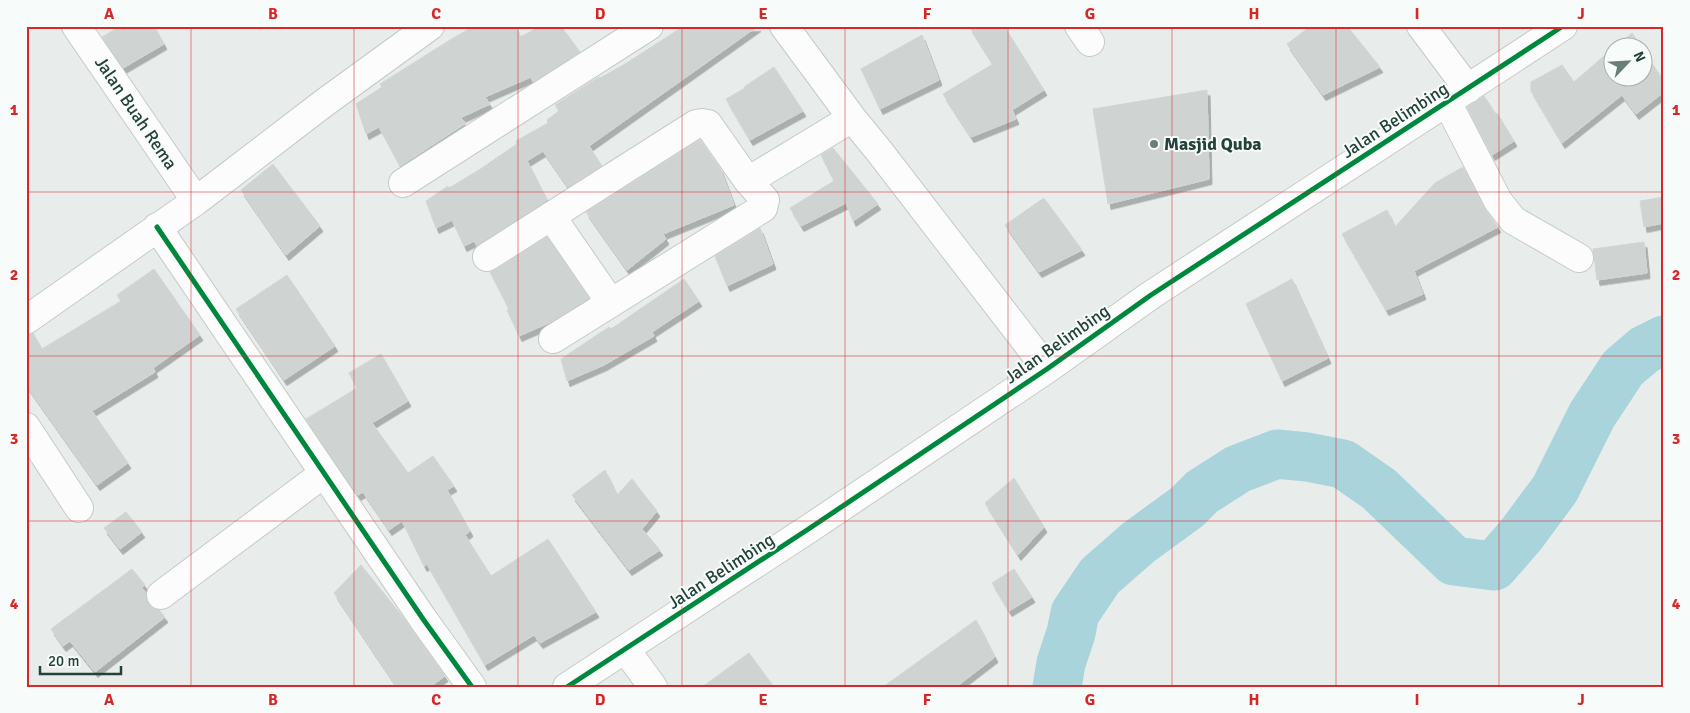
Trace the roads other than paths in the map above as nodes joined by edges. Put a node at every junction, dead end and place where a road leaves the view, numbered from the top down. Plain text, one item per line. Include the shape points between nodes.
1 (76, 26) edge
2 (430, 26) edge
3 (649, 26) edge
4 (784, 26) edge
5 (1421, 26) edge
6 (1563, 26) edge
7 (1458, 96) junction
8 (852, 118) junction
9 (748, 181) junction
10 (404, 183) dead end
11 (196, 201) junction
12 (551, 216) junction
13 (157, 227) junction
14 (486, 257) dead end
15 (1579, 258) dead end
16 (611, 303) junction
17 (28, 314) edge
18 (552, 339) dead end
19 (1047, 369) junction
20 (26, 427) edge
21 (323, 474) junction
22 (79, 508) dead end
23 (161, 595) dead end
24 (626, 650) junction
25 (472, 687) edge
26 (568, 687) edge
27 (653, 687) edge

1 - 11 street, Jalan Buah Rema
2 - 11 street
3 - 10 street
4 - 8 street
5 - 7 street
6 - 7 street, Jalan Belimbing
7 - 15 street via 1498,201 1512,220
7 - 19 street, Jalan Belimbing via 1151,295
8 - 9 street
8 - 19 street
9 - 12 street via 708,124 696,124
9 - 16 street via 765,200 763,208
11 - 13 street
12 - 14 street
12 - 16 street
13 - 17 street
13 - 21 street
16 - 18 street
19 - 24 street, Jalan Belimbing
20 - 22 street
21 - 23 street
21 - 25 street via 422,620
24 - 26 street, Jalan Belimbing
24 - 27 street

